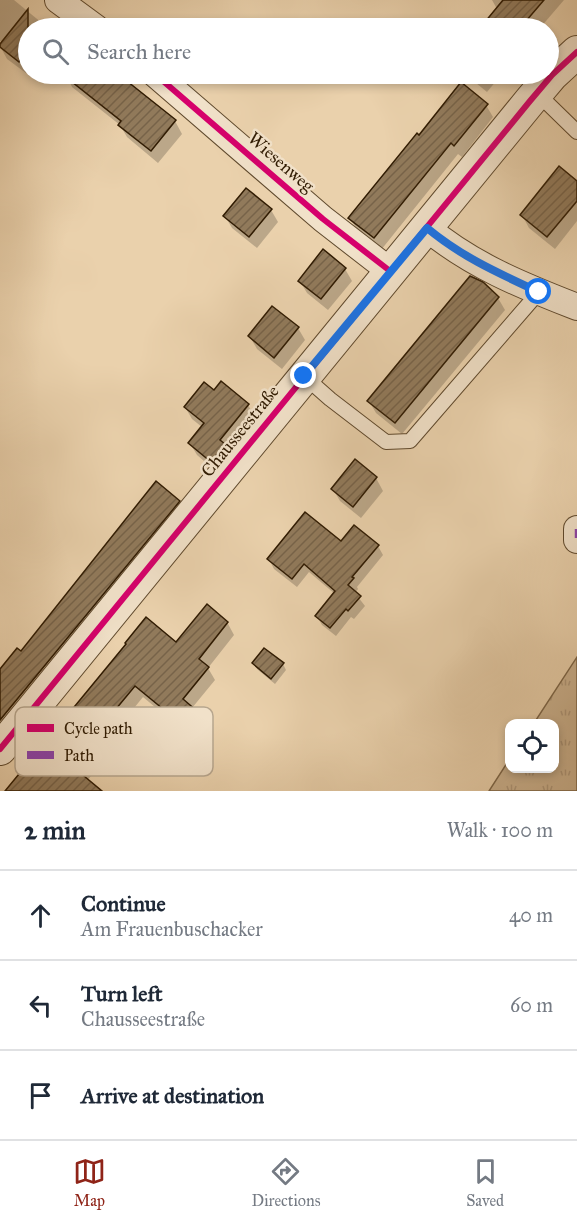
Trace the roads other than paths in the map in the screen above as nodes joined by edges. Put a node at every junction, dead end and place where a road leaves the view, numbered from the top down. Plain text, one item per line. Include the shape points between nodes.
1 (58, 0) edge
2 (82, 18) edge
3 (577, 52) edge
4 (559, 69) edge
5 (167, 84) edge
6 (544, 84) edge
7 (537, 93) junction
8 (577, 132) edge
9 (427, 228) junction
10 (390, 270) junction
11 (539, 292) junction
12 (577, 307) edge
13 (304, 376) junction
14 (34, 707) edge
15 (15, 731) edge
16 (0, 749) edge

1 - 2 street
3 - 4 street, Chausseestraße
5 - 10 street, Wiesenweg via 323,219
6 - 7 street, Chausseestraße
7 - 8 lane
7 - 9 street, Chausseestraße
9 - 10 street, Chausseestraße
9 - 11 street via 480,265
10 - 13 street, Chausseestraße
11 - 12 street
11 - 13 lane via 410,441 386,442
13 - 14 street, Chausseestraße
15 - 16 street, Chausseestraße

